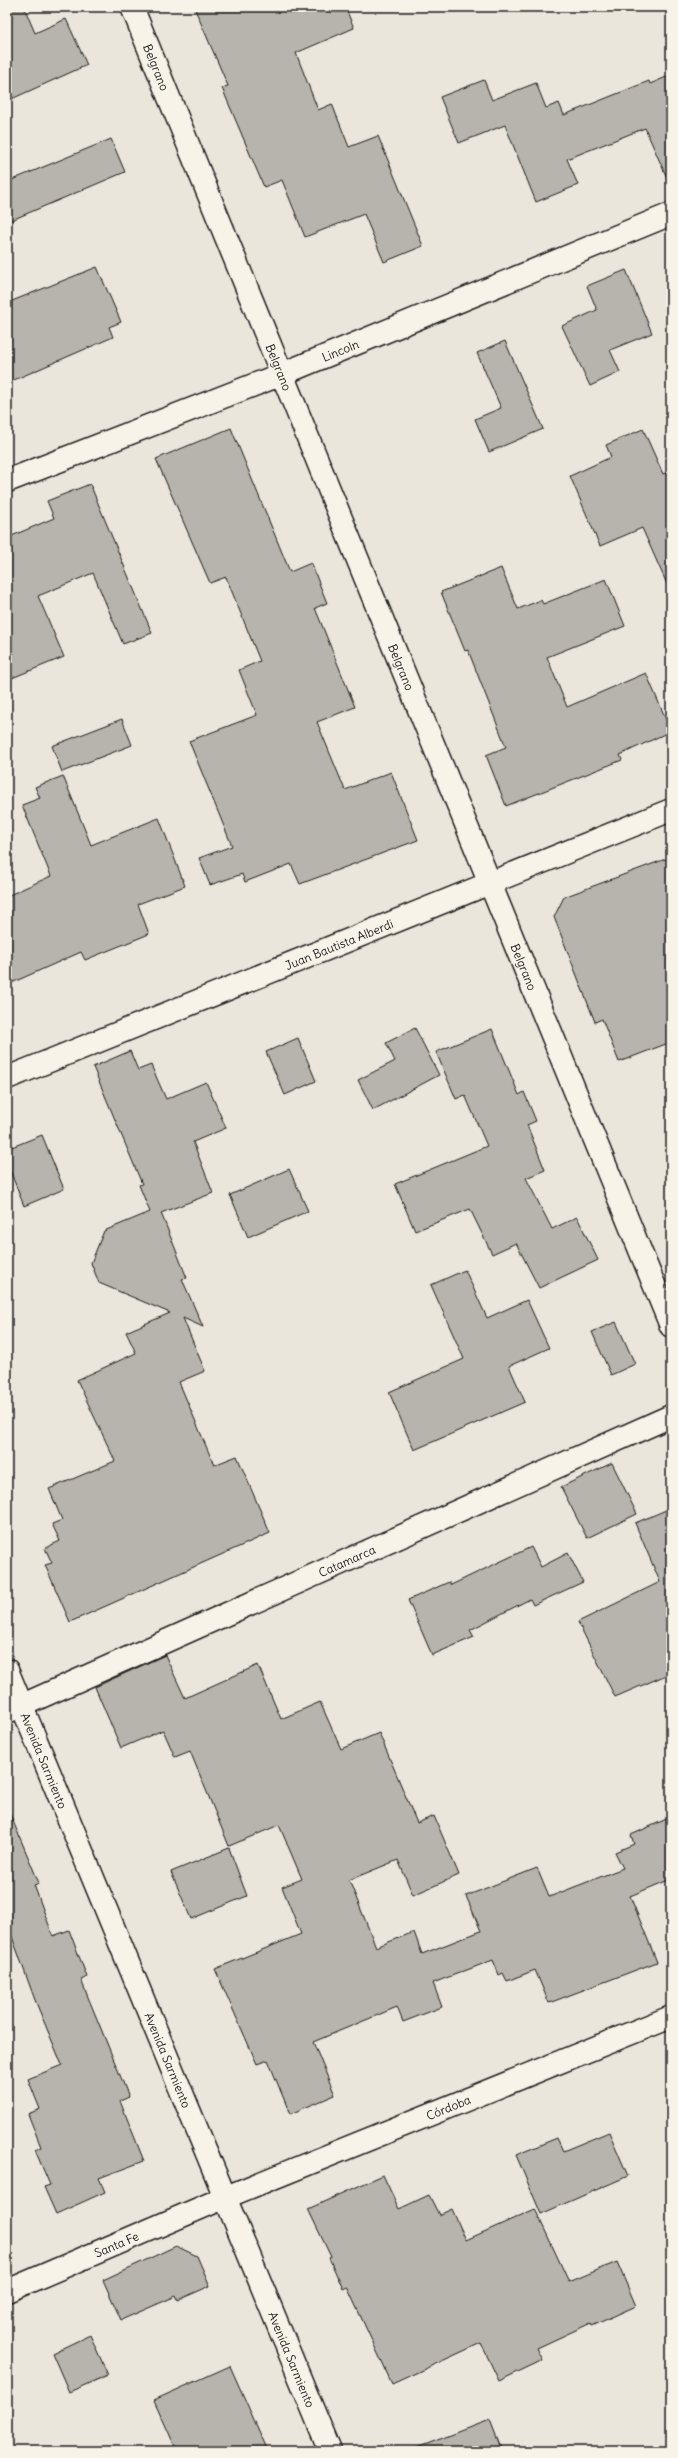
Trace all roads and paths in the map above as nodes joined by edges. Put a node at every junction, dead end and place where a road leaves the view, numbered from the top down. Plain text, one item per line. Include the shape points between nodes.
1 (132, 7) edge
2 (671, 214) edge
3 (282, 374) junction
4 (7, 481) edge
5 (671, 810) edge
6 (490, 882) junction
7 (7, 1078) edge
8 (671, 1326) edge
9 (671, 1416) edge
10 (7, 1670) edge
11 (14, 1709) edge
12 (671, 2017) edge
13 (226, 2197) junction
14 (7, 2291) edge
15 (330, 2451) edge

1 - 3 street, Belgrano
2 - 3 street, Lincoln
3 - 4 street, Lincoln
3 - 6 street, Belgrano
5 - 6 street, Juan Bautista Alberdi
6 - 7 street, Juan Bautista Alberdi
6 - 8 street, Belgrano
9 - 11 street, Catamarca
10 - 11 street, Avenida Sarmiento
11 - 13 street, Avenida Sarmiento
12 - 13 street, Córdoba
13 - 14 street, Santa Fe
13 - 15 street, Avenida Sarmiento

